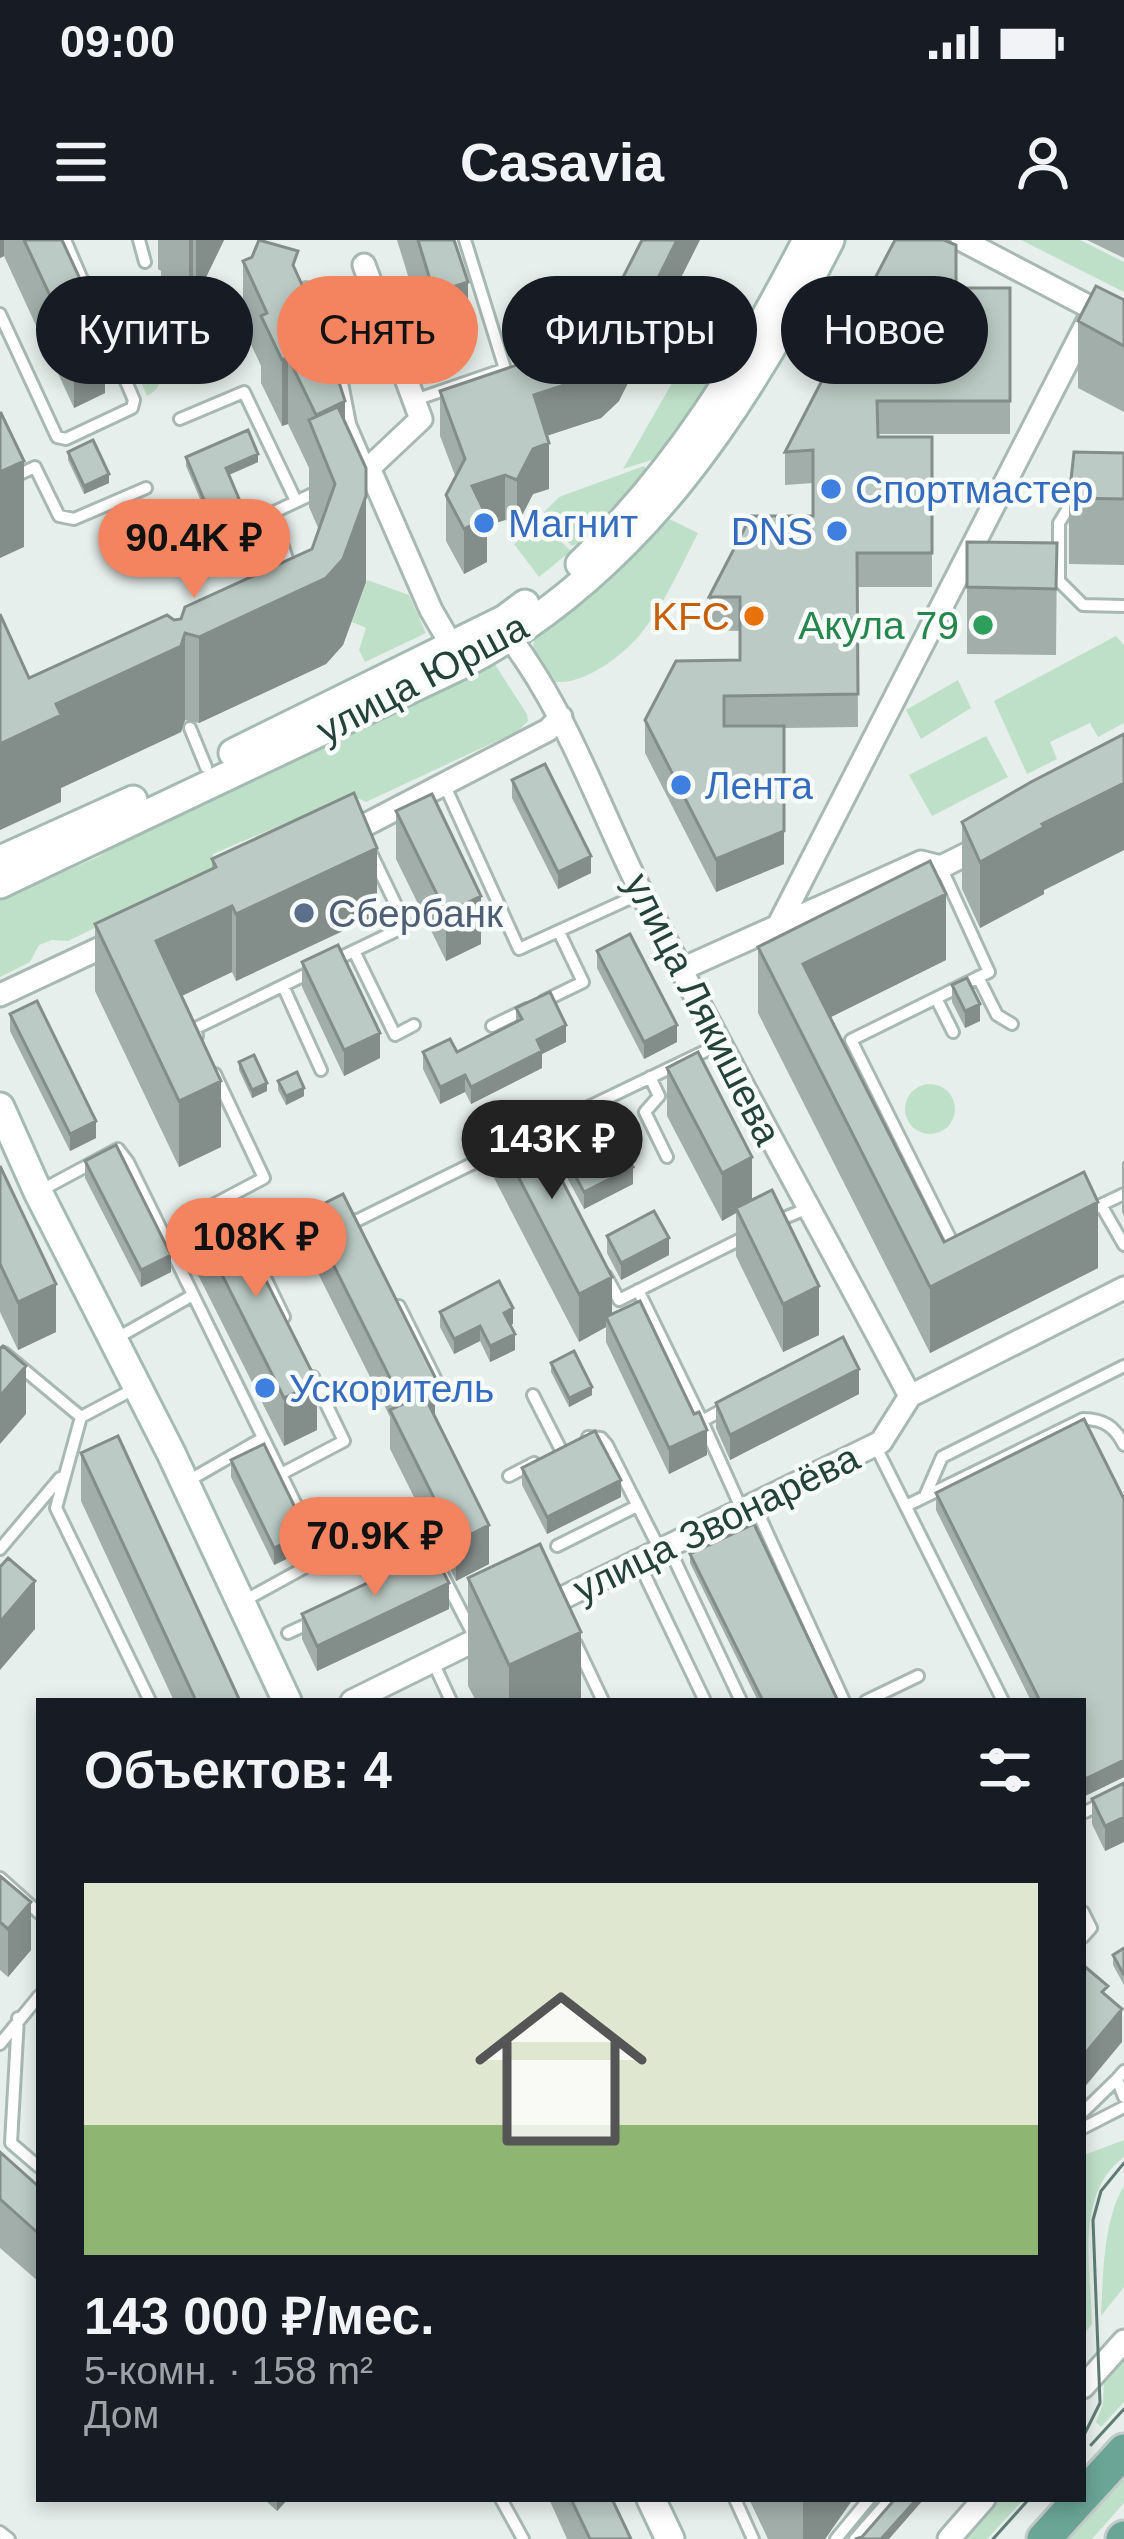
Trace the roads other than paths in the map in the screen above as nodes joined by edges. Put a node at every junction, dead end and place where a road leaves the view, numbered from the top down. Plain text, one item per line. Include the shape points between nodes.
1 (65, 240) edge
2 (139, 240) edge
3 (464, 240) edge
4 (807, 240) edge
5 (830, 240) edge
6 (962, 240) edge
7 (145, 262) dead end
8 (364, 265) dead end
9 (1094, 310) junction
10 (0, 314) edge
11 (1124, 325) edge
12 (502, 360) edge
13 (502, 370) edge
14 (342, 384) edge
15 (415, 400) junction
16 (180, 419) dead end
17 (360, 472) junction
18 (0, 483) edge
19 (333, 485) edge
20 (146, 488) dead end
21 (1091, 490) edge
22 (296, 501) junction
23 (1036, 565) edge
24 (1059, 565) junction
25 (295, 583) edge
26 (1124, 606) edge
27 (504, 630) junction
28 (456, 654) junction
29 (561, 717) junction
30 (190, 728) dead end
31 (209, 774) junction
32 (446, 786) junction
33 (357, 830) junction
34 (1009, 832) edge
35 (315, 849) edge
36 (0, 860) edge
37 (945, 877) junction
38 (0, 884) edge
39 (642, 893) junction
40 (928, 898) edge
41 (779, 924) junction
42 (148, 926) edge
43 (559, 932) junction
44 (354, 951) junction
45 (682, 969) junction
46 (978, 977) junction
47 (283, 986) junction
48 (0, 995) edge
49 (936, 998) junction
50 (414, 1024) dead end
51 (1012, 1024) dead end
52 (492, 1026) dead end
53 (953, 1032) dead end
54 (718, 1046) junction
55 (321, 1070) dead end
56 (650, 1077) junction
57 (0, 1107) edge
58 (532, 1134) junction
59 (543, 1155) edge
60 (667, 1157) dead end
61 (38, 1192) junction
62 (1124, 1194) edge
63 (1101, 1205) junction
64 (806, 1209) junction
65 (1082, 1214) edge
66 (194, 1216) edge
67 (356, 1221) junction
68 (366, 1240) edge
69 (952, 1244) edge
70 (209, 1245) edge
71 (1124, 1245) edge
72 (193, 1254) edge
73 (597, 1258) edge
74 (177, 1262) junction
75 (258, 1262) junction
76 (1124, 1288) edge
77 (638, 1290) junction
78 (193, 1295) junction
79 (396, 1299) edge
80 (286, 1322) edge
81 (114, 1340) junction
82 (1, 1352) edge
83 (305, 1362) edge
84 (1124, 1366) edge
85 (435, 1378) edge
86 (137, 1388) junction
87 (533, 1395) dead end
88 (910, 1396) junction
89 (742, 1400) edge
90 (81, 1417) junction
91 (702, 1421) junction
92 (1120, 1428) edge
93 (263, 1438) junction
94 (875, 1445) junction
95 (1124, 1445) edge
96 (561, 1450) junction
97 (65, 1473) junction
98 (281, 1474) junction
99 (509, 1476) dead end
100 (185, 1482) junction
101 (925, 1496) junction
102 (638, 1506) junction
103 (906, 1506) junction
104 (748, 1507) junction
105 (557, 1546) dead end
106 (664, 1548) junction
107 (0, 1549) edge
108 (638, 1561) junction
109 (436, 1562) edge
110 (239, 1604) junction
111 (330, 1613) edge
112 (288, 1634) dead end
113 (573, 1636) edge
114 (476, 1640) junction
115 (433, 1662) junction
116 (918, 1676) dead end
117 (148, 1698) edge
118 (286, 1698) edge
119 (358, 1698) edge
120 (450, 1698) edge
121 (602, 1698) edge
122 (704, 1698) edge
123 (740, 1698) edge
124 (843, 1698) edge
125 (872, 1698) edge
126 (1002, 1698) edge
127 (1124, 1793) edge
128 (1086, 1812) edge
129 (0, 1878) edge
130 (36, 1910) edge
131 (36, 1999) edge
132 (18, 2018) junction
133 (0, 2044) edge
134 (1120, 2075) edge
135 (1124, 2097) edge
136 (1124, 2107) edge
137 (1086, 2110) edge
138 (1086, 2126) edge
139 (11, 2143) junction
140 (0, 2155) edge
141 (36, 2161) edge
142 (1124, 2341) edge
143 (1086, 2383) edge
144 (1124, 2451) edge
145 (1086, 2494) edge
146 (503, 2502) edge
147 (656, 2502) edge
148 (736, 2502) edge
149 (867, 2502) edge
150 (887, 2502) edge
151 (981, 2502) edge
152 (1078, 2502) edge
153 (0, 2532) edge
154 (9, 2539) edge
155 (523, 2539) edge
156 (670, 2539) edge
157 (753, 2539) edge
158 (836, 2539) edge
159 (855, 2539) edge
160 (949, 2539) edge
161 (1044, 2539) edge

1 - 10 lane via 132,408 57,437
2 - 7 lane
3 - 12 lane
4 - 27 main road, улица Юрша via 723,389 647,495
5 - 27 main road, улица Юрша via 763,363 680,481 581,586
6 - 9 street
8 - 15 street
9 - 11 street
9 - 41 street
13 - 15 lane
14 - 17 lane
15 - 17 street via 422,419
16 - 22 lane via 244,392
17 - 28 street
18 - 20 lane via 35,467 59,516 74,519
19 - 22 lane
21 - 24 lane via 1078,494 1059,523
22 - 25 lane via 272,513
23 - 24 lane
24 - 26 lane via 1059,581 1083,605
27 - 28 main road, улица Юрша
27 - 29 street, улица Лякишева
28 - 31 main road, улица Юрша
29 - 32 street
29 - 39 street, улица Лякишева
30 - 31 lane
31 - 36 main road, улица Юрша
31 - 38 main road, улица Юрша
32 - 33 street
32 - 43 lane via 519,949
33 - 35 street
33 - 44 lane via 406,926
34 - 37 street
37 - 40 lane
37 - 41 street via 921,862
37 - 46 lane via 989,972
39 - 43 lane
39 - 45 street, улица Лякишева
41 - 45 street
42 - 48 street
43 - 52 lane via 583,982
44 - 47 lane
44 - 50 lane via 395,1035
45 - 54 street, улица Лякишева
46 - 49 lane
46 - 51 lane via 997,1015
47 - 55 lane
47 - 66 lane via 194,1029 264,1178
49 - 53 lane
49 - 69 lane via 850,1040
54 - 56 lane
54 - 64 street, улица Лякишева
56 - 58 lane
56 - 60 lane via 658,1096 645,1112
57 - 61 main road
58 - 59 lane
58 - 67 lane
61 - 74 lane via 118,1149
61 - 81 main road
62 - 63 lane
63 - 65 lane
63 - 71 lane
64 - 77 lane
64 - 88 street, улица Лякишева
67 - 68 lane
67 - 75 lane via 340,1218
70 - 75 lane via 241,1228
72 - 74 lane
73 - 77 lane via 619,1300
74 - 78 lane
75 - 80 lane
76 - 88 street, улица Звонарёва
77 - 91 lane
78 - 81 lane
78 - 93 lane
79 - 85 lane
81 - 86 main road
82 - 90 lane
83 - 98 lane via 344,1441
84 - 101 lane via 942,1457
86 - 90 lane
86 - 100 main road
87 - 96 lane
88 - 94 street, улица Звонарёва
89 - 91 lane
90 - 97 lane
91 - 104 lane
92 - 95 lane
92 - 101 lane via 1095,1419 1072,1423
93 - 98 lane
93 - 100 lane
94 - 103 lane
94 - 104 street, улица Звонарёва
96 - 99 lane
96 - 102 lane via 601,1438
97 - 107 lane
97 - 117 lane via 56,1508
98 - 110 lane via 322,1558
100 - 110 main road
101 - 103 lane
102 - 105 lane
102 - 106 lane
103 - 126 lane
104 - 106 street, улица Звонарёва
104 - 124 lane
106 - 108 street, улица Звонарёва
106 - 123 lane
108 - 114 street, улица Звонарёва via 559,1607
108 - 122 lane
109 - 114 lane
110 - 118 main road
111 - 112 lane
113 - 121 lane
114 - 115 street, улица Звонарёва
115 - 119 street, улица Звонарёва
115 - 120 lane
116 - 125 lane
127 - 128 lane
129 - 130 lane
131 - 132 lane
132 - 133 lane
132 - 139 lane
134 - 135 lane
134 - 137 lane
136 - 138 lane
139 - 140 lane
139 - 141 lane
142 - 143 street
144 - 145 main road
146 - 155 lane
147 - 156 main road
148 - 157 lane
149 - 158 lane
150 - 159 lane
151 - 160 street
152 - 161 main road
153 - 154 lane

